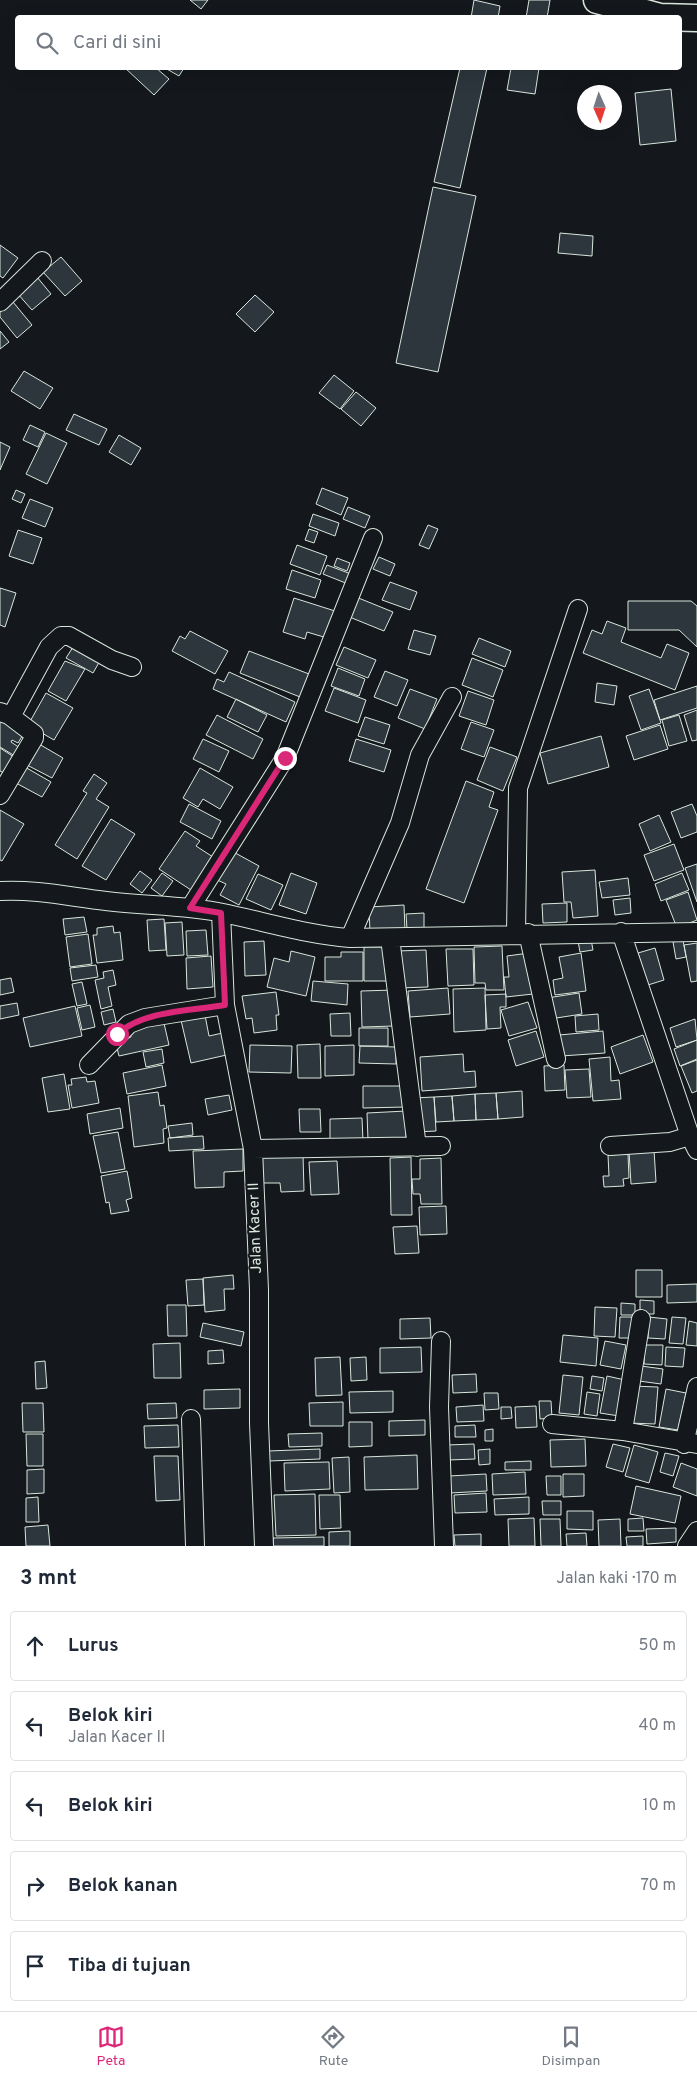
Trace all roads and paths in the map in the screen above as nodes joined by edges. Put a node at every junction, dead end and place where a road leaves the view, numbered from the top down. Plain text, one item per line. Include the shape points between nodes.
1 (597, 0) edge
2 (653, 15) edge
3 (682, 18) edge
4 (697, 18) edge
5 (42, 262) dead end
6 (0, 302) edge
7 (372, 538) dead end
8 (578, 609) dead end
9 (132, 667) dead end
10 (452, 697) dead end
11 (4, 713) edge
12 (0, 795) edge
13 (0, 891) edge
14 (190, 908) junction
15 (221, 913) junction
16 (621, 932) junction
17 (697, 932) edge
18 (522, 934) junction
19 (350, 938) junction
20 (390, 938) junction
21 (225, 1005) junction
22 (556, 1059) dead end
23 (89, 1065) dead end
24 (694, 1143) edge
25 (441, 1146) dead end
26 (610, 1146) dead end
27 (416, 1147) junction
28 (253, 1149) junction
29 (640, 1319) dead end
30 (441, 1341) dead end
31 (697, 1387) edge
32 (191, 1419) dead end
33 (552, 1424) dead end
34 (623, 1431) junction
35 (690, 1444) edge
36 (697, 1531) edge
37 (195, 1546) edge
38 (264, 1546) edge
39 (444, 1546) edge
40 (687, 1546) edge

1 - 2 highway
3 - 4 highway
5 - 6 street
7 - 14 street via 285,758
8 - 18 street via 518,788
9 - 11 street via 112,660 69,636 61,636 49,647 17,709
10 - 19 street via 420,755 400,823
11 - 12 street via 34,734 34,738
13 - 14 street via 17,890 108,902
14 - 15 street
15 - 19 street via 326,936
15 - 21 street, Jalan Kacer II
16 - 17 street
16 - 18 street
16 - 24 street
18 - 20 street
18 - 22 street
19 - 20 street
20 - 27 street
21 - 23 street via 145,1018 129,1024
21 - 28 street, Jalan Kacer II
24 - 26 street
25 - 27 street
27 - 28 street
28 - 38 street, Jalan Kacer II
29 - 34 street
30 - 39 street via 439,1417
31 - 35 street
32 - 37 street
33 - 34 street
34 - 35 street
36 - 40 street

